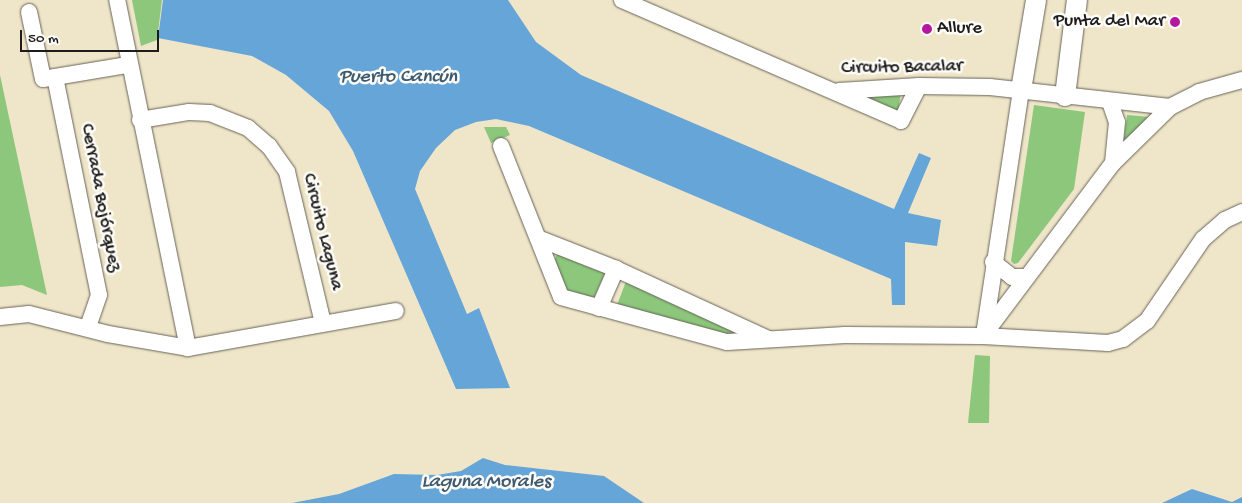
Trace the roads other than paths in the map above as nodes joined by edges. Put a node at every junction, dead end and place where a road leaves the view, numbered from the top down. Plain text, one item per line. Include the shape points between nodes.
1 (117, 0) edge
2 (622, 0) edge
3 (1036, 0) edge
4 (1077, 0) edge
5 (29, 12) dead end
6 (128, 65) junction
7 (55, 77) junction
8 (1242, 80) edge
9 (919, 86) junction
10 (1021, 90) junction
11 (837, 91) junction
12 (1065, 96) junction
13 (1110, 102) junction
14 (1170, 107) junction
15 (140, 120) junction
16 (501, 146) dead end
17 (1113, 163) junction
18 (1242, 212) edge
19 (540, 239) junction
20 (993, 262) junction
21 (616, 269) junction
22 (1027, 277) junction
23 (599, 308) junction
24 (396, 311) dead end
25 (0, 317) edge
26 (323, 323) junction
27 (88, 327) junction
28 (983, 336) junction
29 (768, 339) junction
30 (188, 348) junction

1 - 6 street
2 - 11 street, Circuito Bacalar
3 - 10 street
4 - 12 street
5 - 7 street via 44,79
6 - 7 street
6 - 15 street
7 - 27 street, Cerrada Bojórquez via 99,295
8 - 14 street via 1199,92
9 - 10 street, Circuito Bacalar
9 - 11 street, Circuito Bacalar
9 - 11 street via 902,120
10 - 12 street, Circuito Bacalar
10 - 20 street
12 - 13 street, Circuito Bacalar
13 - 14 street, Circuito Bacalar
13 - 17 street via 1117,122
14 - 17 street
15 - 26 street, Circuito Laguna via 189,112 210,113 248,128 269,146 287,172
15 - 30 street
16 - 19 street
17 - 22 street
18 - 28 street via 1225,220 1202,239 1147,321 1123,340
19 - 21 street
19 - 23 street via 560,297
20 - 22 street via 1012,277
20 - 28 street
21 - 23 street
21 - 29 street
22 - 28 street
23 - 29 street via 727,342
24 - 26 street
25 - 27 street via 29,314
26 - 30 street
27 - 30 street via 108,334
28 - 29 street via 824,335

